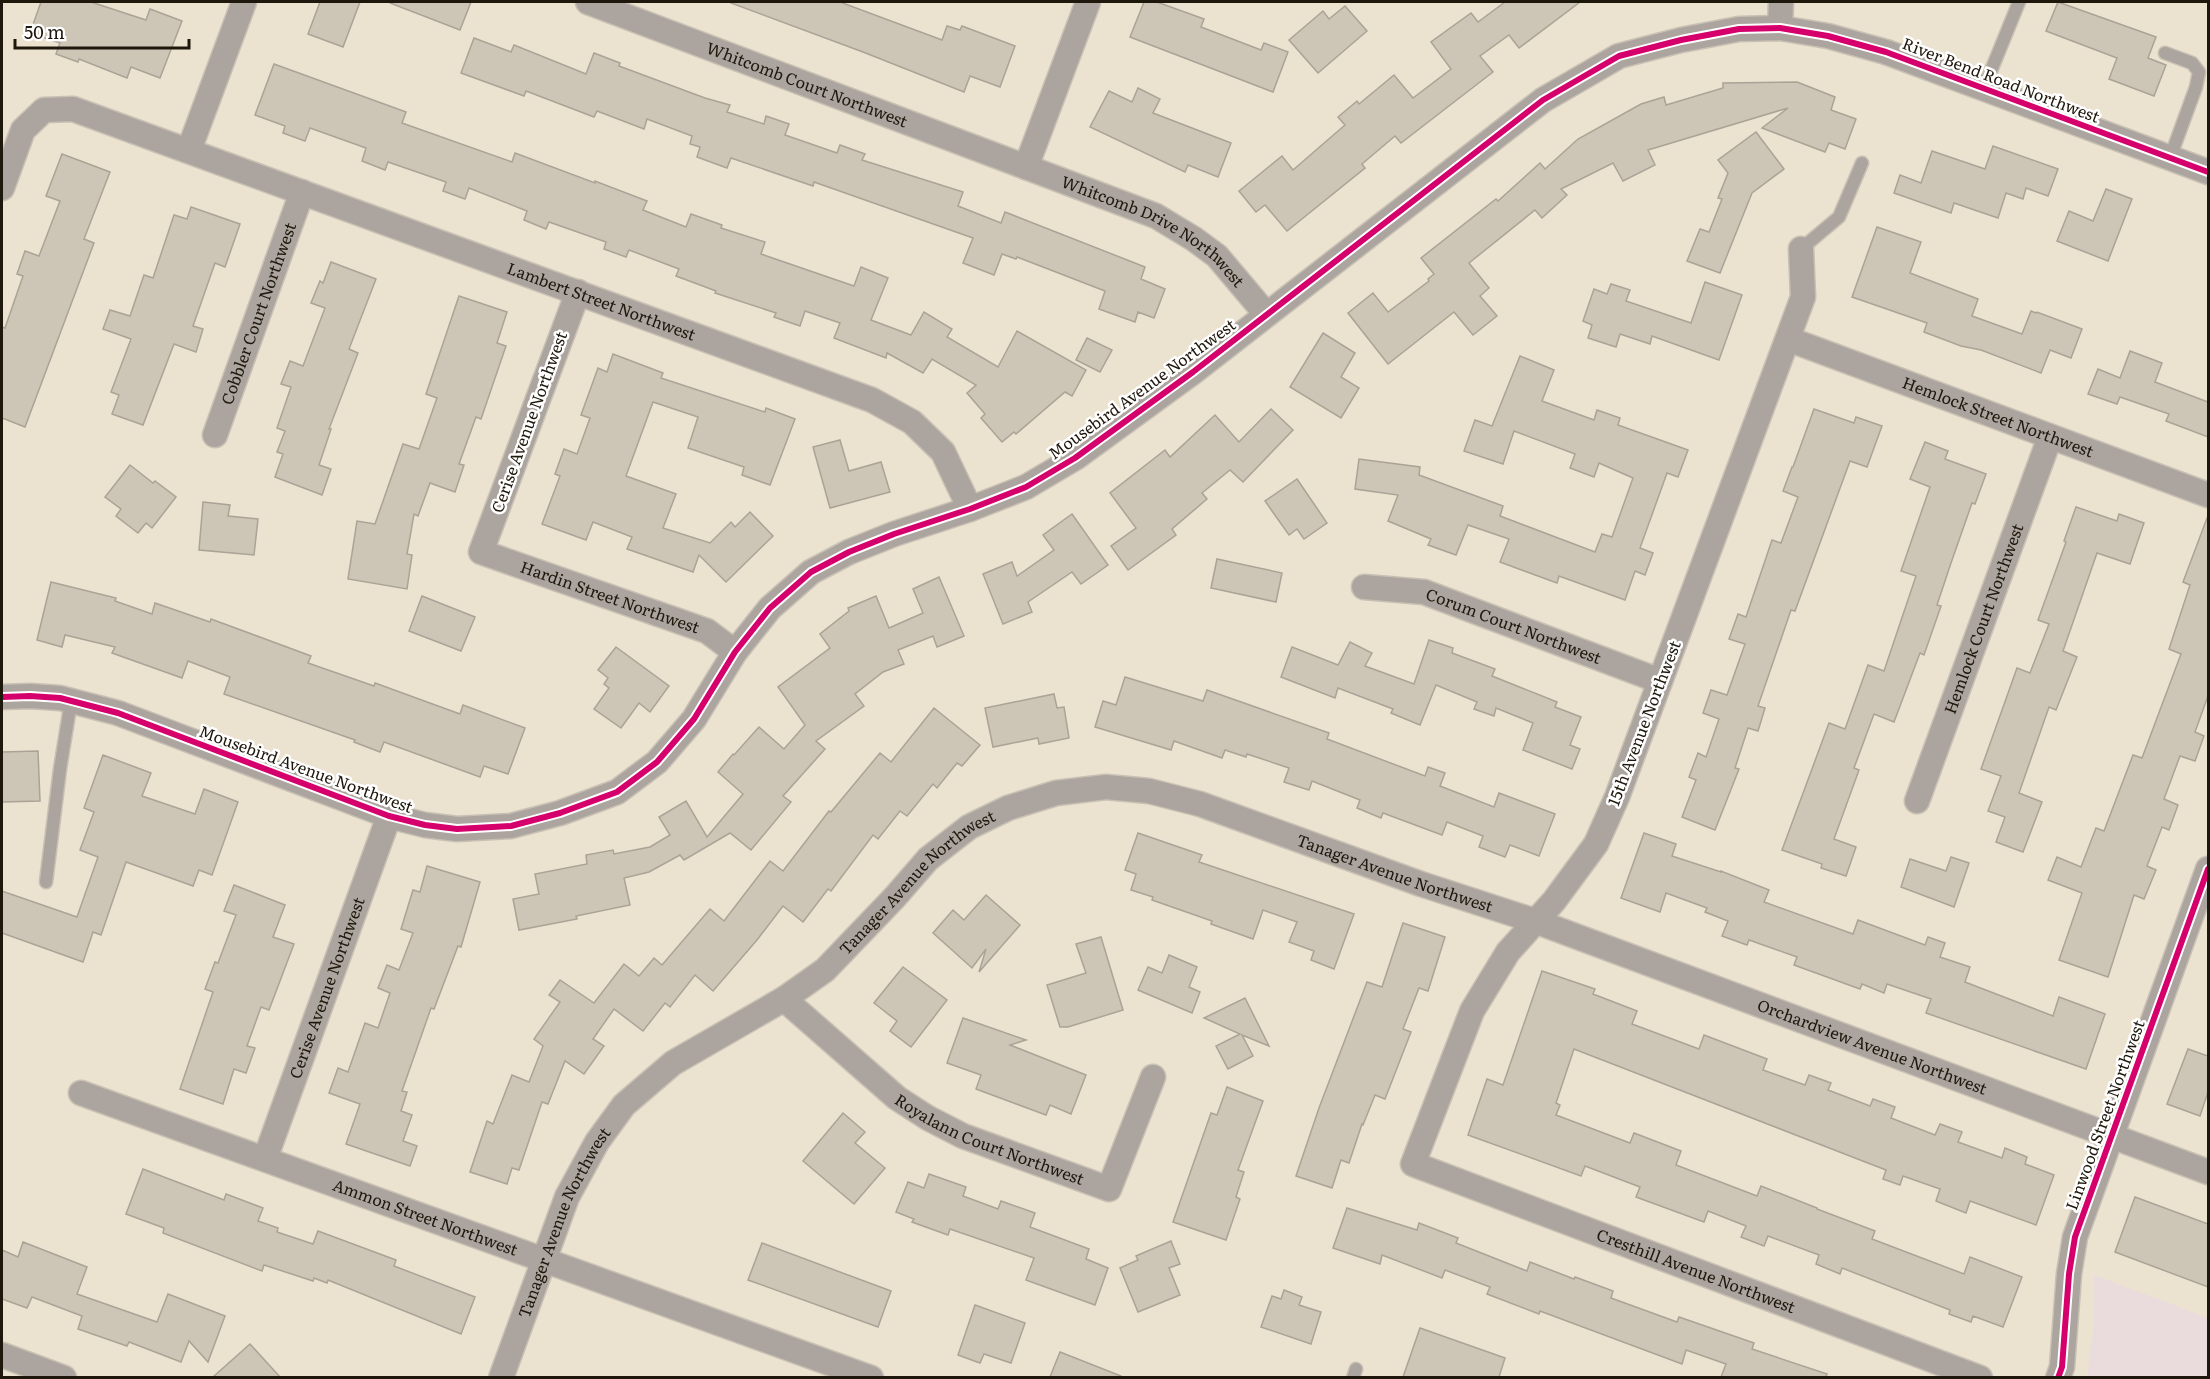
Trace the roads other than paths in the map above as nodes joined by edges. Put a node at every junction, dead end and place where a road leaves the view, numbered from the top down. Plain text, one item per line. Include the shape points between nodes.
1 (244, 2) edge
2 (588, 2) edge
3 (1088, 2) edge
4 (1781, 2) edge
5 (2019, 2) edge
6 (1780, 28) junction
7 (2165, 53) dead end
8 (1984, 88) junction
9 (189, 150) junction
10 (2170, 158) junction
11 (1862, 163) dead end
12 (1026, 167) junction
13 (2208, 172) edge
14 (2, 188) edge
15 (302, 192) junction
16 (1801, 249) joint
17 (578, 292) junction
18 (1266, 314) junction
19 (1788, 339) junction
20 (215, 435) dead end
21 (2050, 437) junction
22 (2208, 495) edge
23 (970, 509) junction
24 (481, 552) joint
25 (1364, 587) dead end
26 (735, 652) junction
27 (1660, 681) junction
28 (2, 697) edge
29 (71, 701) junction
30 (1917, 801) dead end
31 (389, 816) junction
32 (2208, 869) edge
33 (46, 882) dead end
34 (1536, 921) junction
35 (784, 999) junction
36 (1153, 1077) dead end
37 (81, 1093) dead end
38 (2112, 1136) junction
39 (264, 1159) junction
40 (1413, 1164) joint
41 (2208, 1172) edge
42 (543, 1259) junction
43 (2, 1355) edge
44 (64, 1377) edge
45 (501, 1377) edge
46 (871, 1377) edge
47 (1980, 1377) edge
48 (2058, 1377) edge

1 - 9 street
2 - 12 street, Whitcomb Court Northwest
3 - 12 street
4 - 6 street
5 - 8 lane
6 - 8 street, River Bend Road Northwest via 1886,52
6 - 18 street, Mousebird Avenue Northwest via 1739,29 1618,56 1543,100
7 - 10 lane via 2192,63 2199,72
8 - 10 street, River Bend Road Northwest
9 - 14 street, Lambert Street Northwest via 73,108 44,110 23,130
9 - 15 street, Lambert Street Northwest
10 - 13 street, River Bend Road Northwest
11 - 16 lane via 1839,217
12 - 18 street, Whitcomb Drive Northwest via 1156,216 1194,239 1217,256
15 - 17 street, Lambert Street Northwest
15 - 20 street, Cobbler Court Northwest
16 - 19 street, 15th Avenue Northwest via 1803,297
17 - 23 street, Lambert Street Northwest via 882,405 912,422 943,452
17 - 24 street, Cerise Avenue Northwest
18 - 23 street, Mousebird Avenue Northwest via 1075,458 1026,487
19 - 21 street, Hemlock Street Northwest
19 - 27 street, 15th Avenue Northwest
21 - 22 street, Hemlock Street Northwest
21 - 30 street, Hemlock Court Northwest
23 - 26 street, Mousebird Avenue Northwest via 894,534 811,572 770,608
24 - 26 street, Hardin Street Northwest via 706,631
25 - 27 street, Corum Court Northwest via 1424,592
26 - 31 street, Mousebird Avenue Northwest via 694,719 657,762 617,792 511,826 457,829
27 - 34 street, 15th Avenue Northwest via 1596,844
28 - 29 street, Mousebird Avenue Northwest
29 - 31 street, Mousebird Avenue Northwest via 118,713
29 - 33 lane
31 - 39 street, Cerise Avenue Northwest
32 - 38 street, Linwood Street Northwest
34 - 35 street, Tanager Avenue Northwest via 1200,804 1149,791 1106,787 1056,793 1008,808 969,827 928,859 825,970
34 - 38 street, Orchardview Avenue Northwest
34 - 40 street, 15th Avenue Northwest via 1508,952 1472,1011
35 - 36 street, Royalann Court Northwest via 897,1098 928,1118 963,1136 1109,1189
35 - 42 street, Tanager Avenue Northwest via 673,1063 624,1105 597,1142 567,1197
37 - 39 street, Ammon Street Northwest
38 - 41 street, Orchardview Avenue Northwest
38 - 48 street, Linwood Street Northwest via 2075,1237
39 - 42 street, Ammon Street Northwest
40 - 47 street, Cresthill Avenue Northwest
42 - 45 street, Tanager Avenue Northwest
42 - 46 street, Ammon Street Northwest
43 - 44 street

